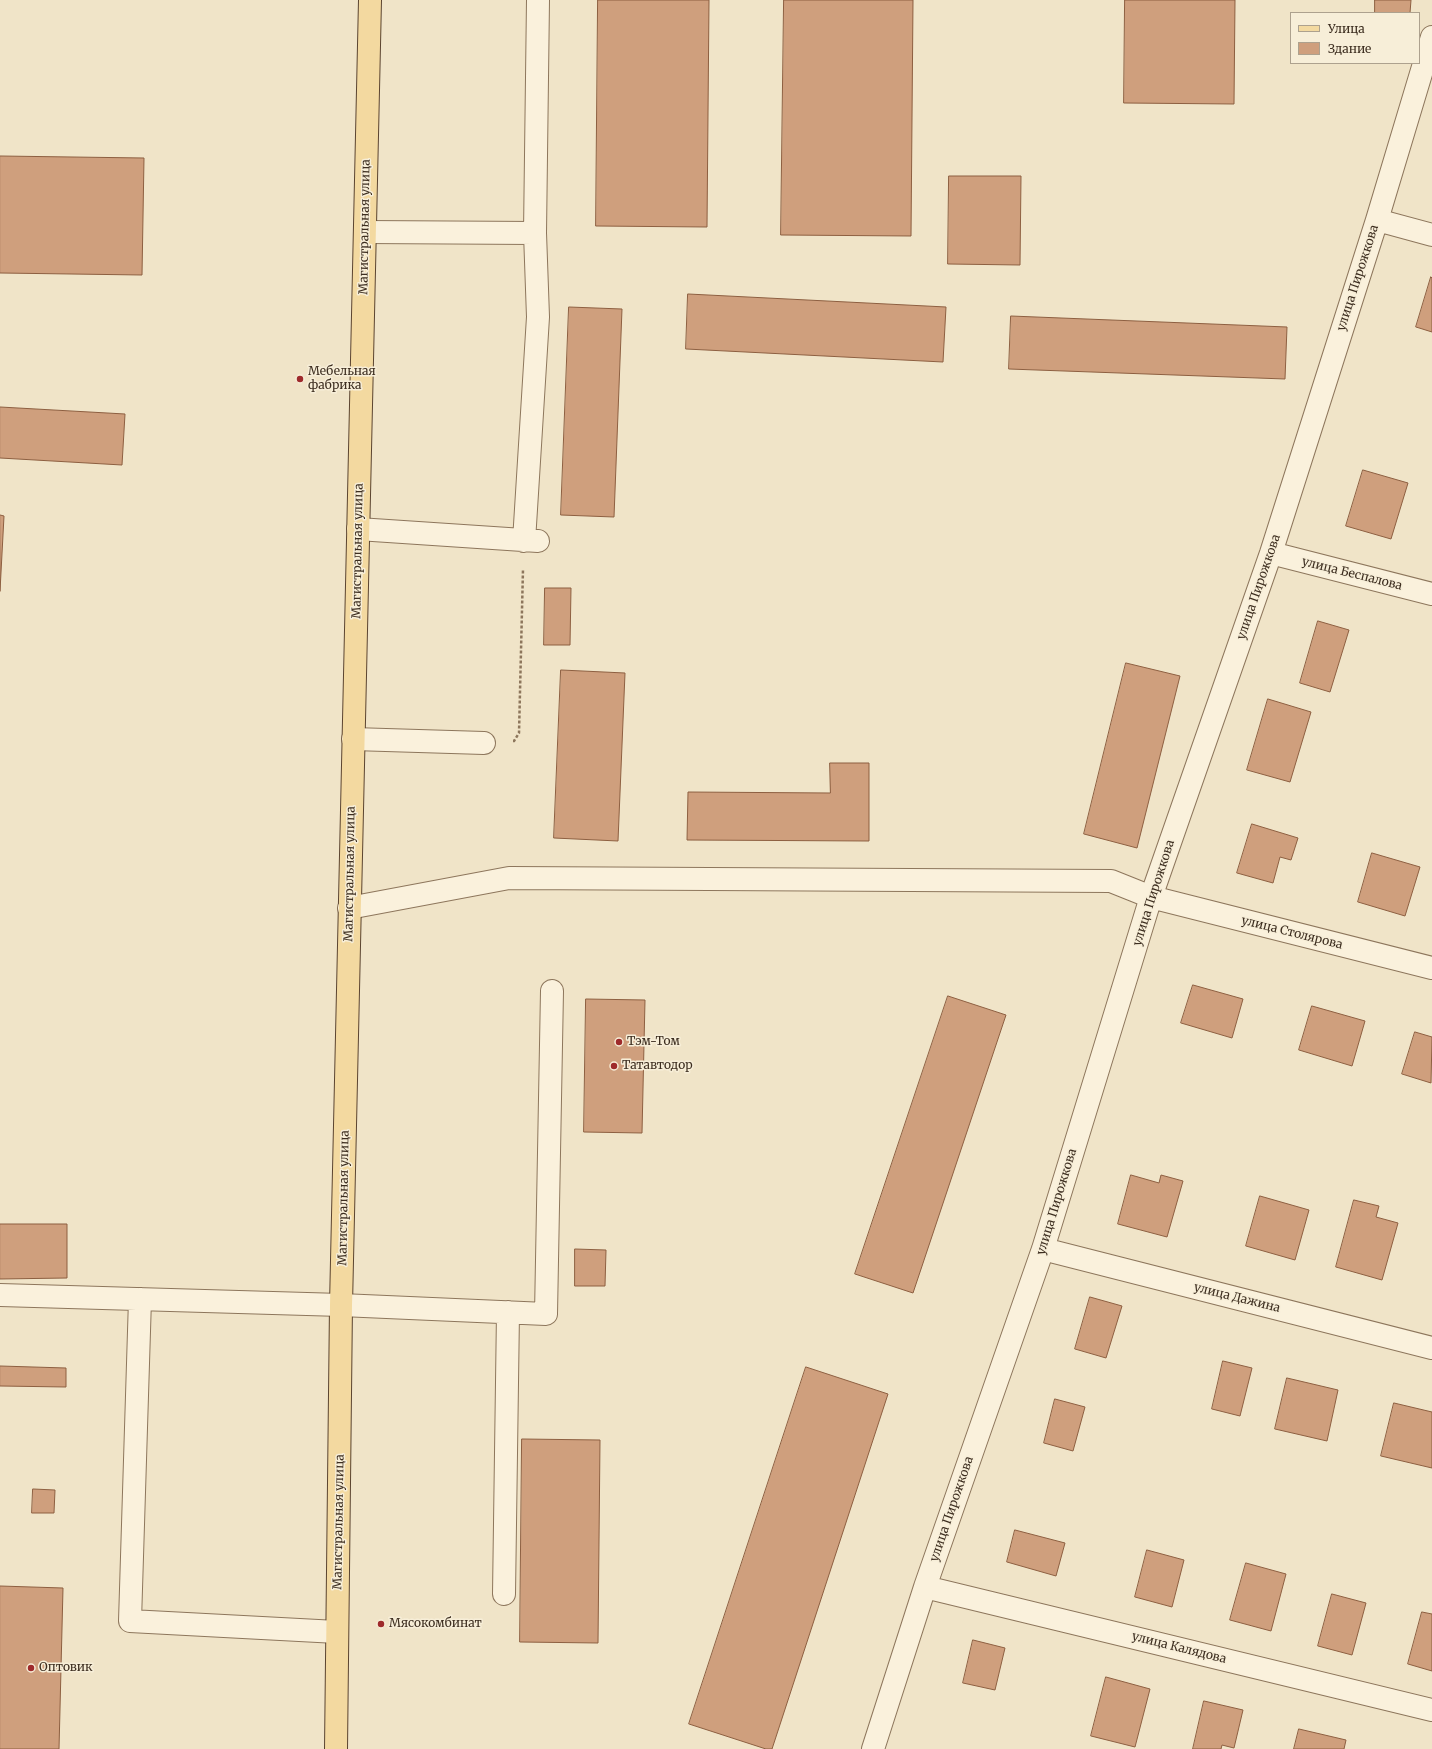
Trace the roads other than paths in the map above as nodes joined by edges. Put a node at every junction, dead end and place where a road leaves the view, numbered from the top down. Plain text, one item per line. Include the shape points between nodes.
1 (370, 0) edge
2 (538, 0) edge
3 (1432, 37) edge
4 (1377, 220) junction
5 (365, 232) junction
6 (536, 234) junction
7 (1432, 235) edge
8 (358, 529) junction
9 (1271, 553) junction
10 (1432, 594) edge
11 (353, 738) junction
12 (484, 743) road end
13 (1151, 897) junction
14 (349, 908) junction
15 (1432, 968) edge
16 (552, 991) dead end
17 (1043, 1248) junction
18 (0, 1296) edge
19 (140, 1299) junction
20 (342, 1304) junction
21 (508, 1312) junction
22 (1432, 1348) edge
23 (925, 1587) junction
24 (504, 1594) dead end
25 (337, 1632) junction
26 (1432, 1710) edge
27 (336, 1749) edge
28 (873, 1749) edge

1 - 5 main road, Магистральная улица
2 - 6 street
3 - 4 street, улица Пирожкова
4 - 7 street
4 - 9 street, улица Пирожкова
5 - 6 street
5 - 8 main road, Магистральная улица
6 - 8 street via 538,317 531,541
8 - 11 main road, Магистральная улица
9 - 10 street, улица Беспалова
9 - 13 street, улица Пирожкова
11 - 12 street
11 - 14 main road, Магистральная улица
13 - 14 street, улица Столярова via 1111,881 509,878
13 - 15 street, улица Столярова
13 - 17 street, улица Пирожкова
14 - 20 main road, Магистральная улица
16 - 21 street via 546,1314
17 - 22 street, улица Дажина
17 - 23 street, улица Пирожкова
18 - 19 street
19 - 20 street
19 - 25 street via 130,1621
20 - 21 street
20 - 25 main road, Магистральная улица
21 - 24 street
23 - 26 street, улица Калядова
23 - 28 street, улица Пирожкова
25 - 27 main road, Магистральная улица

